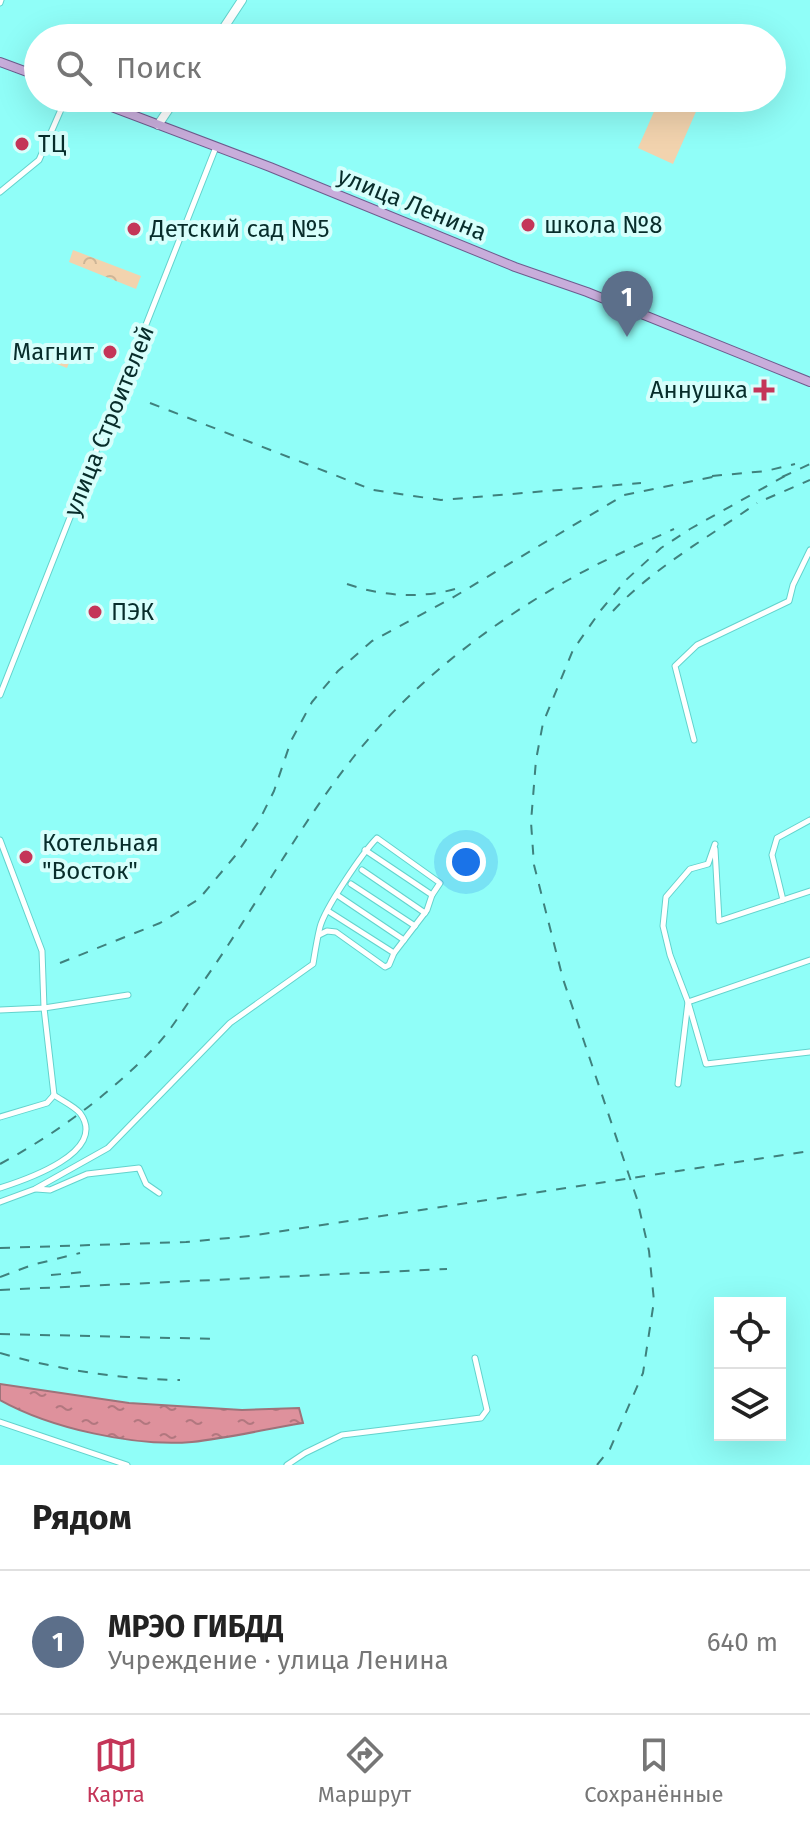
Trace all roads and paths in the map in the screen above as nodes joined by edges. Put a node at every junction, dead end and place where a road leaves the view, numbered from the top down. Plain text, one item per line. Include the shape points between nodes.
1 (242, 0) edge
2 (226, 24) edge
3 (0, 62) edge
4 (24, 71) edge
5 (60, 112) edge
6 (124, 112) edge
7 (167, 112) edge
8 (158, 125) junction
9 (216, 147) junction
10 (0, 192) edge
11 (810, 382) edge
12 (810, 550) edge
13 (0, 695) edge
14 (694, 740) dead end
15 (810, 820) edge
16 (1, 843) edge
17 (365, 850) junction
18 (362, 870) dead end
19 (351, 884) dead end
20 (810, 891) edge
21 (337, 895) junction
22 (432, 895) junction
23 (783, 900) junction
24 (328, 911) junction
25 (425, 913) junction
26 (415, 926) junction
27 (318, 935) junction
28 (404, 940) junction
29 (394, 953) junction
30 (810, 960) edge
31 (128, 995) dead end
32 (688, 1002) junction
33 (44, 1008) junction
34 (0, 1010) edge
35 (810, 1052) edge
36 (678, 1084) dead end
37 (54, 1095) junction
38 (0, 1117) edge
39 (0, 1188) edge
40 (35, 1189) junction
41 (159, 1193) dead end
42 (0, 1202) edge
43 (475, 1358) dead end
44 (0, 1422) edge
45 (127, 1465) edge
46 (287, 1465) edge

1 - 2 street
3 - 4 main road
5 - 10 street via 39,160
6 - 8 main road, улица Ленина
7 - 8 street
8 - 9 main road, улица Ленина
9 - 11 main road, улица Ленина
9 - 13 street, улица Строителей
12 - 14 street via 789,601 697,645 675,666
15 - 23 street via 777,838 772,855
16 - 33 street via 40,941
17 - 21 street
17 - 22 street
17 - 22 street via 377,838 440,883
18 - 25 street
19 - 26 street
20 - 23 street
21 - 24 street
21 - 28 street
22 - 25 street
23 - 32 street via 719,921 715,844 708,864 690,869 666,897 663,926
24 - 27 street
24 - 29 street
25 - 26 street
26 - 28 street
27 - 29 street via 336,932 385,967
27 - 40 street via 313,964 230,1023 108,1148
28 - 29 street
30 - 32 street
31 - 33 street
32 - 35 street via 706,1064
32 - 36 street
33 - 34 street
33 - 37 street
37 - 38 street via 47,1103
37 - 39 street via 80,1113 86,1130 82,1144 59,1164
40 - 41 street via 50,1190 87,1174 139,1168 146,1184
40 - 42 street
43 - 46 street via 487,1410 481,1418 342,1435
44 - 45 street

